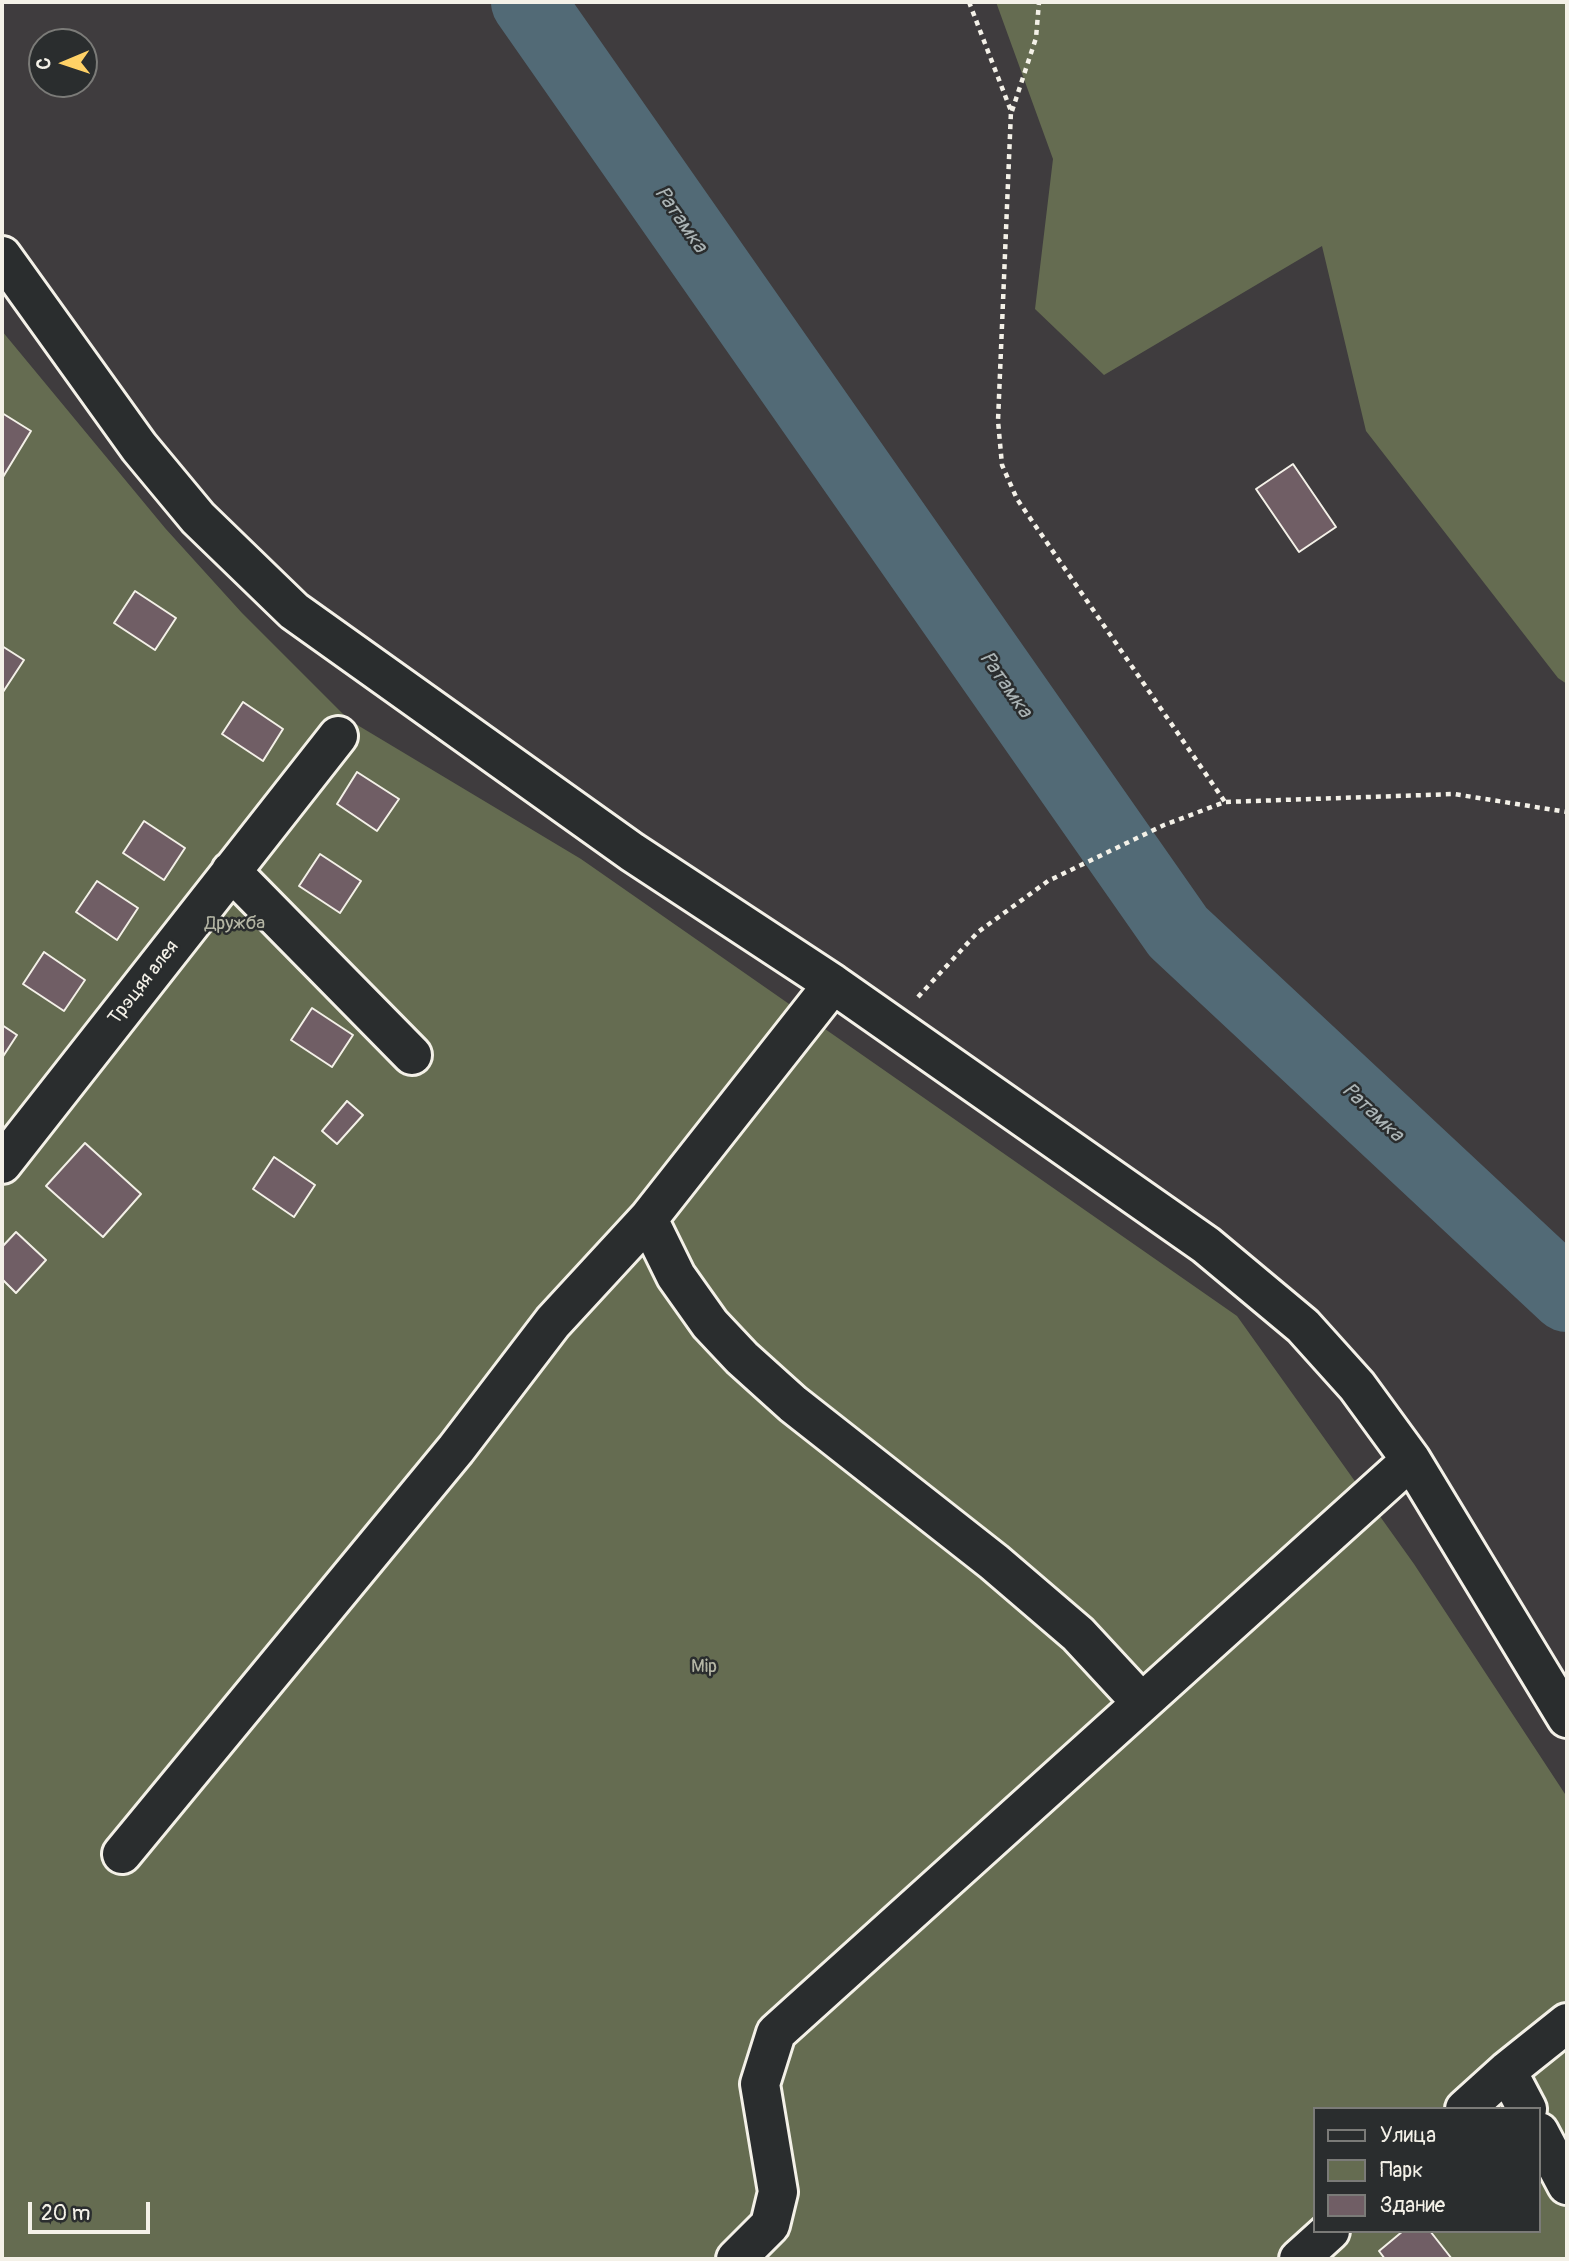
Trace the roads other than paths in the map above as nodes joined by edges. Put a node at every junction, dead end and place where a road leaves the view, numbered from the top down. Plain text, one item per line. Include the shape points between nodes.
1 (2, 256) edge
2 (338, 736) dead end
3 (231, 871) junction
4 (833, 984) junction
5 (412, 1055) dead end
6 (2, 1164) edge
7 (648, 1219) junction
8 (1410, 1460) junction
9 (1141, 1702) junction
10 (1567, 1718) edge
11 (122, 1854) dead end
12 (1567, 2023) edge
13 (1507, 2071) junction
14 (1467, 2107) edge
15 (1526, 2107) edge
16 (1541, 2136) edge
17 (1567, 2185) edge
18 (1328, 2233) edge
19 (736, 2259) edge
20 (1299, 2259) edge

1 - 4 street via 139,447 198,518 294,611 632,852
2 - 3 street, Трэцяя алея
3 - 5 street
3 - 6 street, Трэцяя алея
4 - 7 street
4 - 8 street via 1206,1245 1303,1326 1357,1385
7 - 9 street via 676,1276 710,1324 742,1358 1078,1634
7 - 11 street via 553,1322 456,1449
8 - 9 street
8 - 10 street
9 - 19 street via 776,2033 760,2084 778,2192 770,2225
12 - 13 street
13 - 14 street
13 - 15 street
16 - 17 street
18 - 20 street

